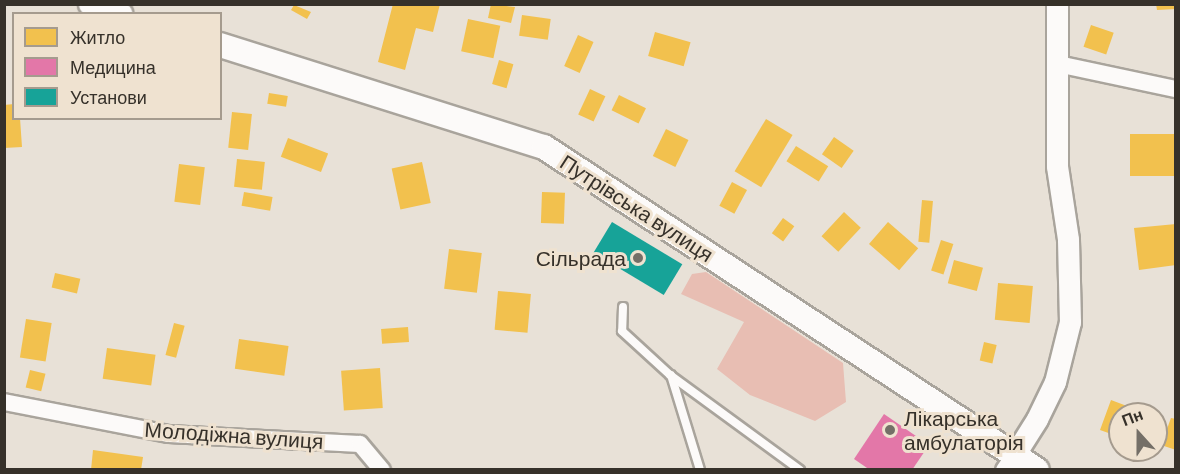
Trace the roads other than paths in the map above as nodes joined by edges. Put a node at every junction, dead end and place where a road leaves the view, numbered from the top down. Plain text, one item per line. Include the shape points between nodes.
1 (91, 4) edge
2 (1057, 4) edge
3 (114, 12) edge
4 (222, 46) edge
5 (1058, 64) junction
6 (1176, 89) edge
7 (623, 307) dead end
8 (670, 375) junction
9 (4, 402) edge
10 (1010, 461) edge
11 (382, 470) edge
12 (700, 470) edge
13 (800, 470) edge
14 (1037, 470) edge

1 - 3 main road
2 - 5 street
4 - 10 main road, Путрівська вулиця via 544,147
5 - 6 street
5 - 10 street via 1057,166 1068,239 1070,322 1055,382
7 - 8 lane via 622,331
8 - 12 lane
8 - 13 lane
9 - 11 street, Молодіжна вулиця via 170,434 360,444
10 - 14 main road, Путрівська вулиця

